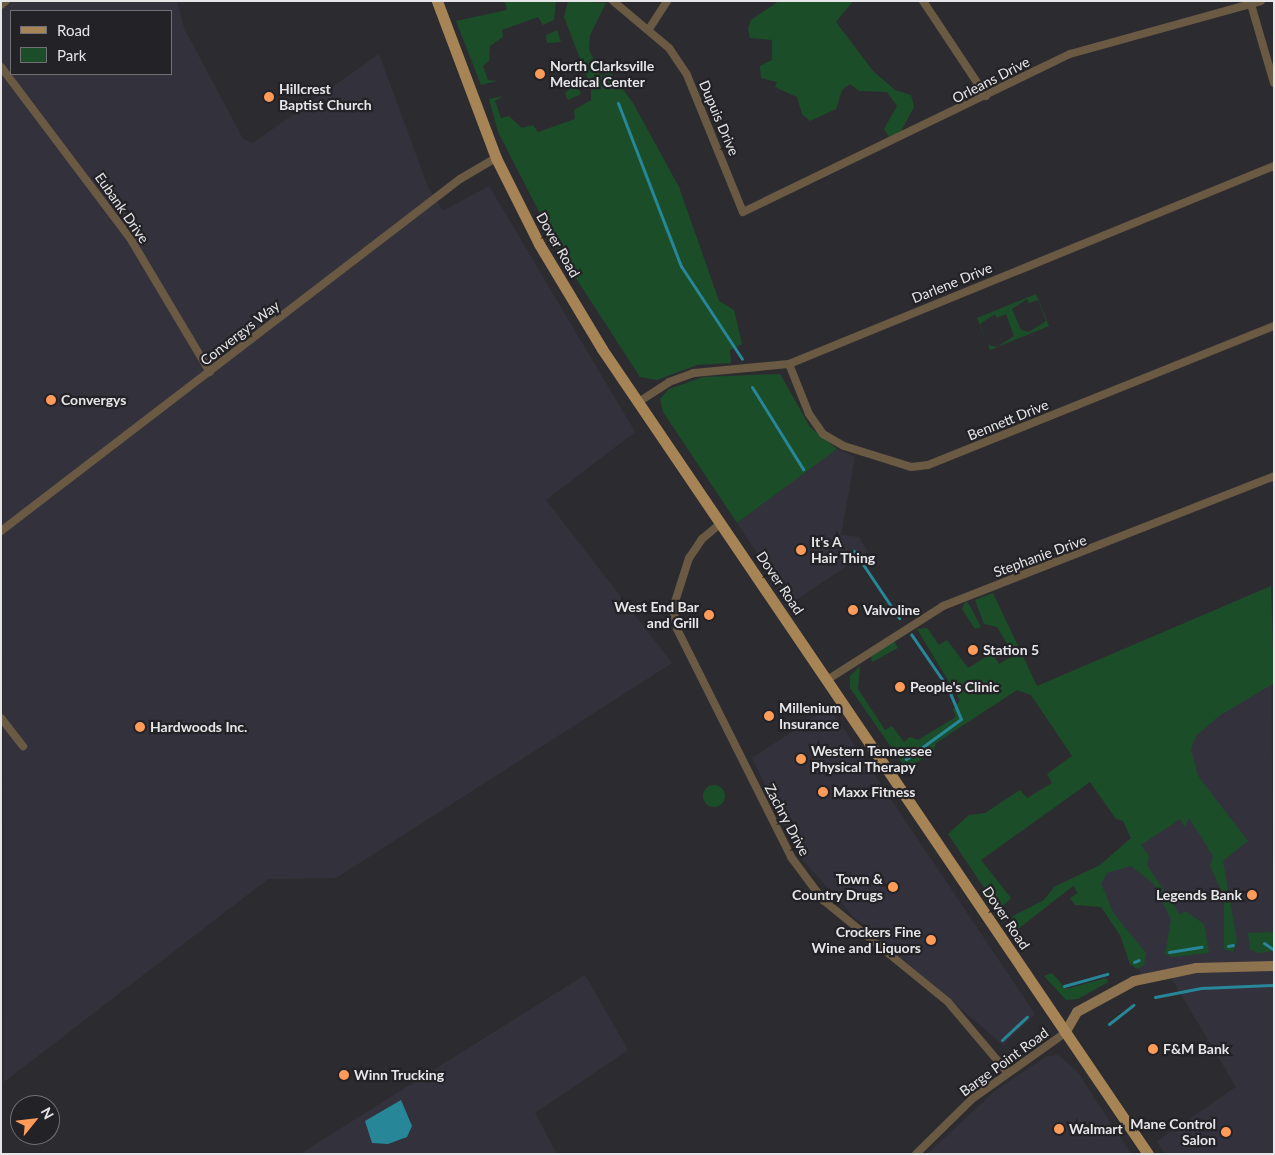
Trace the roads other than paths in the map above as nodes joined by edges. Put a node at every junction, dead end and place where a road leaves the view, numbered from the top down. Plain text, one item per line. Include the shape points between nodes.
1 (6, 1) edge
2 (437, 1) edge
3 (613, 1) edge
4 (667, 1) edge
5 (923, 1) edge
6 (1261, 1) edge
7 (1251, 3) edge
8 (1, 5) edge
9 (648, 29) junction
10 (1, 67) edge
11 (1274, 83) edge
12 (986, 96) junction
13 (496, 158) junction
14 (1274, 166) edge
15 (743, 212) joint
16 (1274, 326) edge
17 (790, 364) junction
18 (210, 372) junction
19 (638, 403) junction
20 (1274, 476) edge
21 (721, 523) junction
22 (1, 531) edge
23 (827, 680) junction
24 (1, 718) edge
25 (23, 746) dead end
26 (1274, 966) edge
27 (1065, 1033) junction
28 (1008, 1073) junction
29 (916, 1154) edge
30 (1148, 1154) edge

1 - 8 street
2 - 13 main road, Dover Road
3 - 9 street, Dupuis Drive
4 - 9 street
5 - 12 street
6 - 7 street, Orleans Drive
7 - 11 street
7 - 12 street, Orleans Drive via 1070,54
9 - 15 street, Dupuis Drive via 669,48 702,104
10 - 18 street, Eubank Drive via 130,238
12 - 15 street, Orleans Drive
13 - 18 street, Convergys Way via 460,179
13 - 19 main road, Dover Road via 556,274
14 - 17 street, Darlene Drive
16 - 17 street, Bennett Drive via 934,463 911,467 844,446 823,434 809,414
17 - 19 street, Darlene Drive via 694,373 669,382
18 - 22 street, Convergys Way
19 - 21 main road, Dover Road
20 - 23 street, Stephanie Drive via 943,606
21 - 23 main road, Dover Road
21 - 28 street, Zachry Drive via 702,539 689,558 673,608 677,629 791,857 822,900 948,1002
23 - 27 main road, Dover Road
24 - 25 street
26 - 27 main road via 1196,968 1134,981 1078,1012
27 - 28 street, Barge Point Road
27 - 30 main road, Dover Road
28 - 29 street, Barge Point Road via 972,1100

